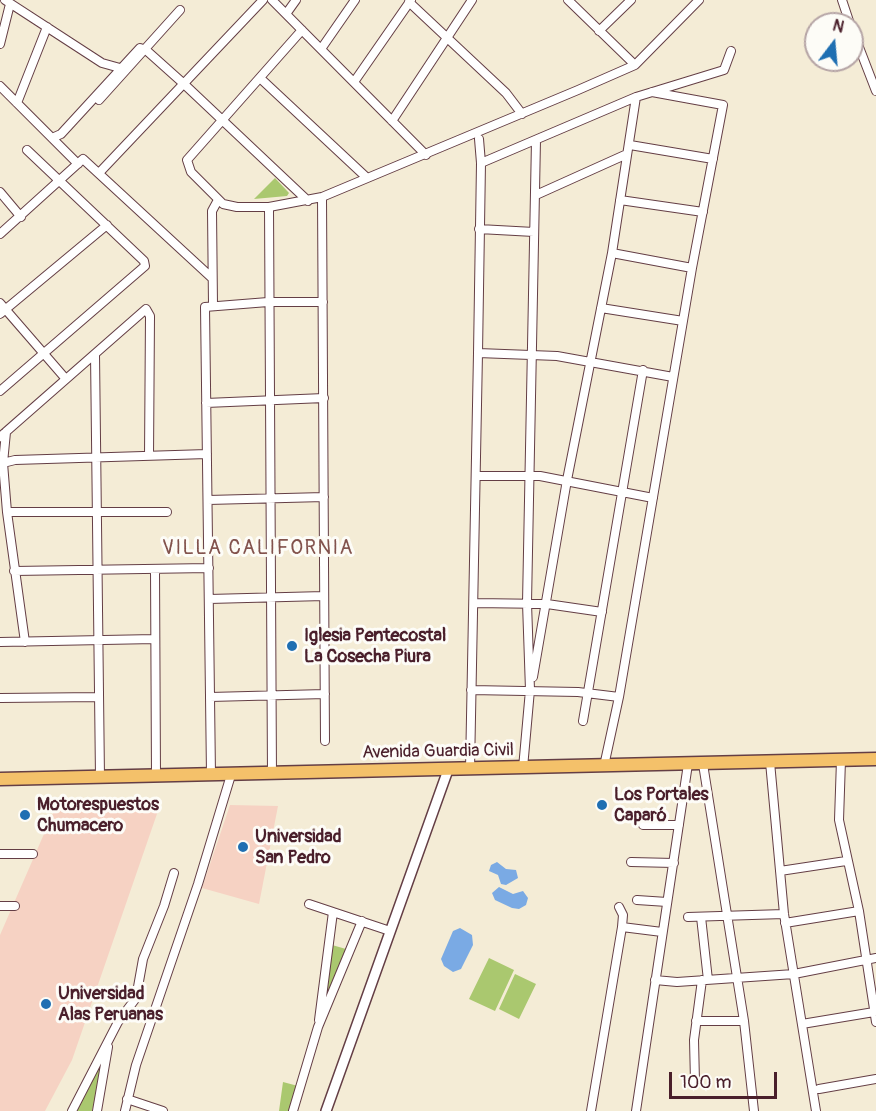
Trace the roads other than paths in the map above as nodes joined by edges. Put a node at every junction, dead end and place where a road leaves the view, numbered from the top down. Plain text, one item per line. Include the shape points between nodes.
1 (262, 0) edge
2 (272, 0) edge
3 (296, 0) edge
4 (355, 0) edge
5 (472, 0) edge
6 (568, 0) edge
7 (631, 0) edge
8 (699, 0) edge
9 (410, 1) edge
10 (8, 2) edge
11 (180, 10) dead end
12 (286, 14) junction
13 (46, 27) junction
14 (302, 30) junction
15 (600, 31) junction
16 (447, 37) junction
17 (0, 44) edge
18 (321, 49) junction
19 (146, 50) junction
20 (731, 51) dead end
21 (864, 60) edge
22 (635, 65) junction
23 (120, 68) junction
24 (260, 78) junction
25 (354, 82) junction
26 (184, 84) junction
27 (0, 86) edge
28 (652, 92) junction
29 (876, 92) edge
30 (636, 97) junction
31 (17, 103) junction
32 (522, 114) junction
33 (224, 120) junction
34 (392, 121) junction
35 (479, 139) dead end
36 (536, 140) junction
37 (55, 141) junction
38 (630, 145) junction
39 (27, 150) dead end
40 (627, 154) junction
41 (426, 155) junction
42 (714, 159) junction
43 (481, 163) junction
44 (78, 164) junction
45 (99, 173) junction
46 (366, 177) junction
47 (61, 182) junction
48 (0, 192) edge
49 (536, 195) junction
50 (322, 197) junction
51 (218, 200) junction
52 (620, 200) junction
53 (308, 201) junction
54 (269, 207) junction
55 (703, 212) junction
56 (21, 217) junction
57 (107, 225) junction
58 (479, 230) junction
59 (534, 232) junction
60 (0, 234) edge
61 (612, 253) junction
62 (692, 268) junction
63 (212, 278) junction
64 (268, 302) junction
65 (323, 302) junction
66 (213, 305) junction
67 (601, 308) junction
68 (2, 309) edge
69 (683, 321) junction
70 (478, 353) junction
71 (45, 354) junction
72 (95, 354) junction
73 (532, 355) junction
74 (590, 361) junction
75 (643, 370) junction
76 (674, 377) junction
77 (65, 378) junction
78 (0, 391) edge
79 (324, 398) junction
80 (269, 400) junction
81 (206, 403) junction
82 (3, 435) edge
83 (207, 454) junction
84 (149, 456) junction
85 (96, 457) junction
86 (2, 461) edge
87 (529, 475) junction
88 (477, 476) junction
89 (567, 480) junction
90 (621, 492) junction
91 (324, 497) junction
92 (653, 498) junction
93 (208, 500) junction
94 (270, 500) junction
95 (97, 511) junction
96 (7, 512) junction
97 (167, 512) dead end
98 (9, 528) junction
99 (0, 529) edge
100 (209, 568) junction
101 (155, 569) junction
102 (98, 570) junction
103 (14, 571) junction
104 (324, 596) junction
105 (271, 597) junction
106 (209, 599) junction
107 (475, 603) junction
108 (527, 603) junction
109 (547, 604) junction
110 (602, 612) junction
111 (155, 639) junction
112 (99, 641) junction
113 (0, 642) edge
114 (25, 642) junction
115 (471, 690) junction
116 (531, 690) junction
117 (588, 693) junction
118 (325, 694) junction
119 (272, 696) junction
120 (99, 697) junction
121 (210, 697) junction
122 (619, 697) junction
123 (0, 698) edge
124 (583, 721) dead end
125 (325, 741) dead end
126 (876, 759) edge
127 (841, 760) junction
128 (770, 762) junction
129 (688, 764) junction
130 (703, 764) junction
131 (604, 766) junction
132 (523, 768) junction
133 (470, 769) junction
134 (448, 770) junction
135 (272, 774) junction
136 (211, 775) junction
137 (231, 775) junction
138 (156, 776) junction
139 (100, 777) junction
140 (0, 779) edge
141 (643, 825) dead end
142 (679, 825) junction
143 (0, 854) edge
144 (33, 854) dead end
145 (846, 861) junction
146 (631, 862) dead end
147 (674, 863) junction
148 (780, 871) junction
149 (174, 873) dead end
150 (637, 900) dead end
151 (667, 902) junction
152 (309, 904) dead end
153 (0, 906) edge
154 (15, 906) dead end
155 (619, 907) dead end
156 (859, 911) junction
157 (333, 912) junction
158 (784, 914) junction
159 (728, 916) junction
160 (688, 917) dead end
161 (700, 917) junction
162 (362, 921) junction
163 (785, 924) junction
164 (622, 927) junction
165 (390, 931) junction
166 (662, 932) junction
167 (876, 958) edge
168 (867, 961) junction
169 (794, 974) junction
170 (737, 978) junction
171 (655, 980) junction
172 (705, 980) junction
173 (874, 1012) junction
174 (696, 1021) junction
175 (744, 1021) junction
176 (876, 1022) edge
177 (802, 1024) junction
178 (318, 1027) junction
179 (108, 1042) junction
180 (876, 1079) edge
181 (695, 1082) dead end
182 (819, 1089) dead end
183 (127, 1099) junction
184 (72, 1111) edge
185 (97, 1111) edge
186 (125, 1111) edge
187 (163, 1111) edge
188 (293, 1111) edge
189 (326, 1111) edge
190 (591, 1111) edge
191 (636, 1111) edge
192 (754, 1111) edge
193 (816, 1111) edge

1 - 26 street
2 - 12 street
3 - 12 street
4 - 18 street
5 - 16 street
6 - 15 street
7 - 15 street
8 - 22 street
9 - 16 street
9 - 25 street
10 - 13 street
10 - 17 street
11 - 19 street
12 - 14 street
13 - 23 street via 102,63
13 - 31 street
14 - 18 street
14 - 24 street
15 - 22 street
16 - 32 street via 506,93
16 - 34 street
18 - 25 street
19 - 23 street via 138,48
19 - 26 street
19 - 37 street
20 - 28 street via 724,70
21 - 29 street
22 - 32 street
23 - 37 street
24 - 33 street
24 - 46 street
25 - 34 street
26 - 33 street
26 - 45 street
27 - 31 street
28 - 30 street
28 - 42 street via 723,105
30 - 36 street
30 - 38 street
31 - 37 street
32 - 41 street
33 - 51 street via 189,156 187,164
33 - 53 street
34 - 41 street
35 - 43 street
36 - 43 street
36 - 49 street
37 - 44 street
38 - 40 street
38 - 42 street
39 - 47 street
40 - 49 street
40 - 52 street
41 - 46 street
42 - 55 street
43 - 58 street
44 - 45 street via 83,159
44 - 47 street
45 - 63 street
46 - 50 street
47 - 56 street
47 - 57 street
48 - 56 street
49 - 59 street
50 - 53 street
50 - 65 street
51 - 54 street via 228,206
51 - 63 street via 212,211
52 - 55 street
52 - 61 street
53 - 54 street
54 - 64 street
55 - 62 street
56 - 60 street
57 - 68 street
57 - 71 street via 145,266
58 - 59 street
58 - 70 street
59 - 73 street
61 - 62 street
61 - 67 street
62 - 69 street
63 - 66 street
64 - 65 street
64 - 66 street
64 - 80 street
65 - 79 street
66 - 81 street via 205,307
67 - 69 street
67 - 74 street
68 - 71 street
69 - 76 street
70 - 73 street
70 - 88 street
71 - 77 street
71 - 78 street
72 - 77 street
72 - 84 street via 148,311
72 - 85 street
73 - 74 street
73 - 87 street
74 - 75 street
74 - 89 street
75 - 76 street
75 - 90 street
76 - 92 street
77 - 82 street
79 - 80 street
79 - 91 street
80 - 81 street
80 - 94 street
81 - 83 street
82 - 86 street
83 - 84 street
83 - 93 street
84 - 85 street
85 - 86 street
85 - 95 street
86 - 96 street
87 - 88 street
87 - 89 street
87 - 108 street
88 - 107 street
89 - 90 street
89 - 109 street
90 - 92 street
90 - 110 street
91 - 94 street
91 - 104 street
92 - 122 street
93 - 94 street
93 - 100 street
94 - 105 street
95 - 96 street
95 - 97 street
95 - 102 street
96 - 98 street
98 - 99 street
98 - 103 street
100 - 101 street
100 - 106 street
101 - 102 street
101 - 111 street
102 - 103 street
102 - 112 street
103 - 114 street
104 - 105 street
104 - 118 street
105 - 106 street
105 - 119 street
106 - 121 street
107 - 108 street
107 - 115 street
108 - 109 street
108 - 116 street
109 - 110 street
109 - 116 street
110 - 117 street
111 - 112 street
111 - 138 street
112 - 114 street
112 - 120 street
113 - 114 street
115 - 116 street
115 - 133 street
116 - 117 street
116 - 132 street
117 - 122 street
117 - 124 street
118 - 119 street
118 - 125 street
119 - 121 street
119 - 135 street
120 - 123 street
120 - 139 street
121 - 136 street
122 - 131 street
126 - 127 highway, Avenida Guardia Civil
127 - 128 highway, Avenida Guardia Civil
127 - 145 street via 839,820
128 - 130 highway, Avenida Guardia Civil
128 - 148 street
129 - 130 highway, Avenida Guardia Civil
129 - 131 highway, Avenida Guardia Civil
129 - 142 street
130 - 159 street
131 - 132 highway, Avenida Guardia Civil
132 - 133 highway, Avenida Guardia Civil
133 - 134 highway, Avenida Guardia Civil
134 - 135 highway, Avenida Guardia Civil
134 - 165 street
135 - 137 highway, Avenida Guardia Civil
136 - 137 highway, Avenida Guardia Civil
136 - 138 highway, Avenida Guardia Civil
137 - 183 street
138 - 139 highway, Avenida Guardia Civil
139 - 140 highway, Avenida Guardia Civil
141 - 142 street
142 - 147 street
143 - 144 street
145 - 148 street
145 - 156 street
146 - 147 street
147 - 151 street
148 - 158 street
149 - 179 street via 143,959 136,998
150 - 151 street
151 - 166 street
152 - 157 street
153 - 154 street
155 - 164 street
156 - 163 street
156 - 168 street
157 - 162 street
157 - 178 street
158 - 159 street
158 - 163 street
159 - 161 street
159 - 170 street
160 - 161 street
161 - 172 street
162 - 165 street
162 - 178 street
163 - 169 street
164 - 166 street
164 - 190 street
165 - 189 street
166 - 171 street
167 - 168 street
168 - 169 street
168 - 173 street
169 - 170 street
169 - 177 street
170 - 172 street
170 - 175 street
171 - 172 street
171 - 191 street
172 - 174 street
173 - 176 street
173 - 177 street
174 - 175 street
174 - 181 street
175 - 192 street
177 - 193 street
178 - 188 street
179 - 184 street
179 - 185 street
180 - 182 street
183 - 186 street
183 - 187 street

